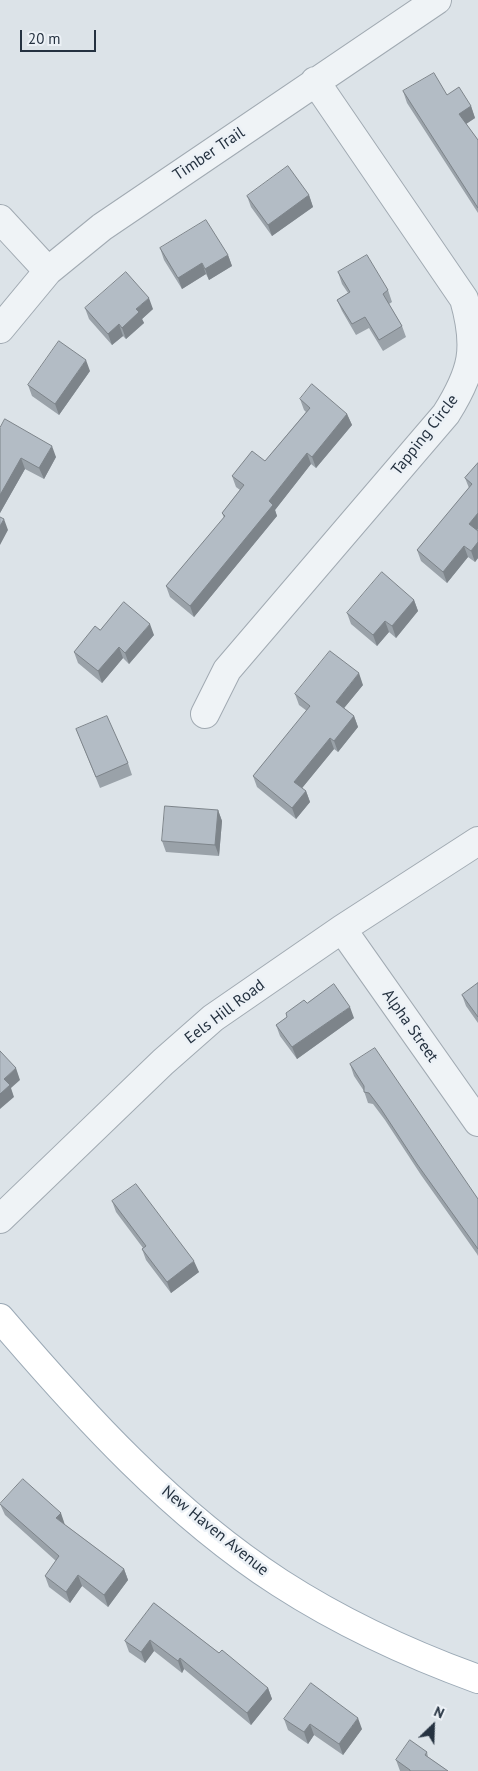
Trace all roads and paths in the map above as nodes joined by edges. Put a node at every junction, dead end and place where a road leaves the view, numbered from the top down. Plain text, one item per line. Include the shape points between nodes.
1 (437, 0) edge
2 (315, 81) junction
3 (0, 219) edge
4 (48, 271) junction
5 (0, 329) edge
6 (205, 714) dead end
7 (478, 841) edge
8 (342, 929) junction
9 (478, 1122) edge
10 (0, 1219) edge
11 (0, 1318) edge
12 (478, 1679) edge

1 - 2 street, Timber Trail
2 - 4 street, Timber Trail via 102,227
2 - 6 street, Tapping Circle via 464,298 475,336 474,355 468,375 446,414 227,670
3 - 4 street
4 - 5 street, Timber Trail
7 - 8 street, Eels Hill Road
8 - 9 street, Alpha Street
8 - 10 street, Eels Hill Road via 213,1018
11 - 12 main road, New Haven Avenue via 150,1478 217,1537 280,1583 355,1627

